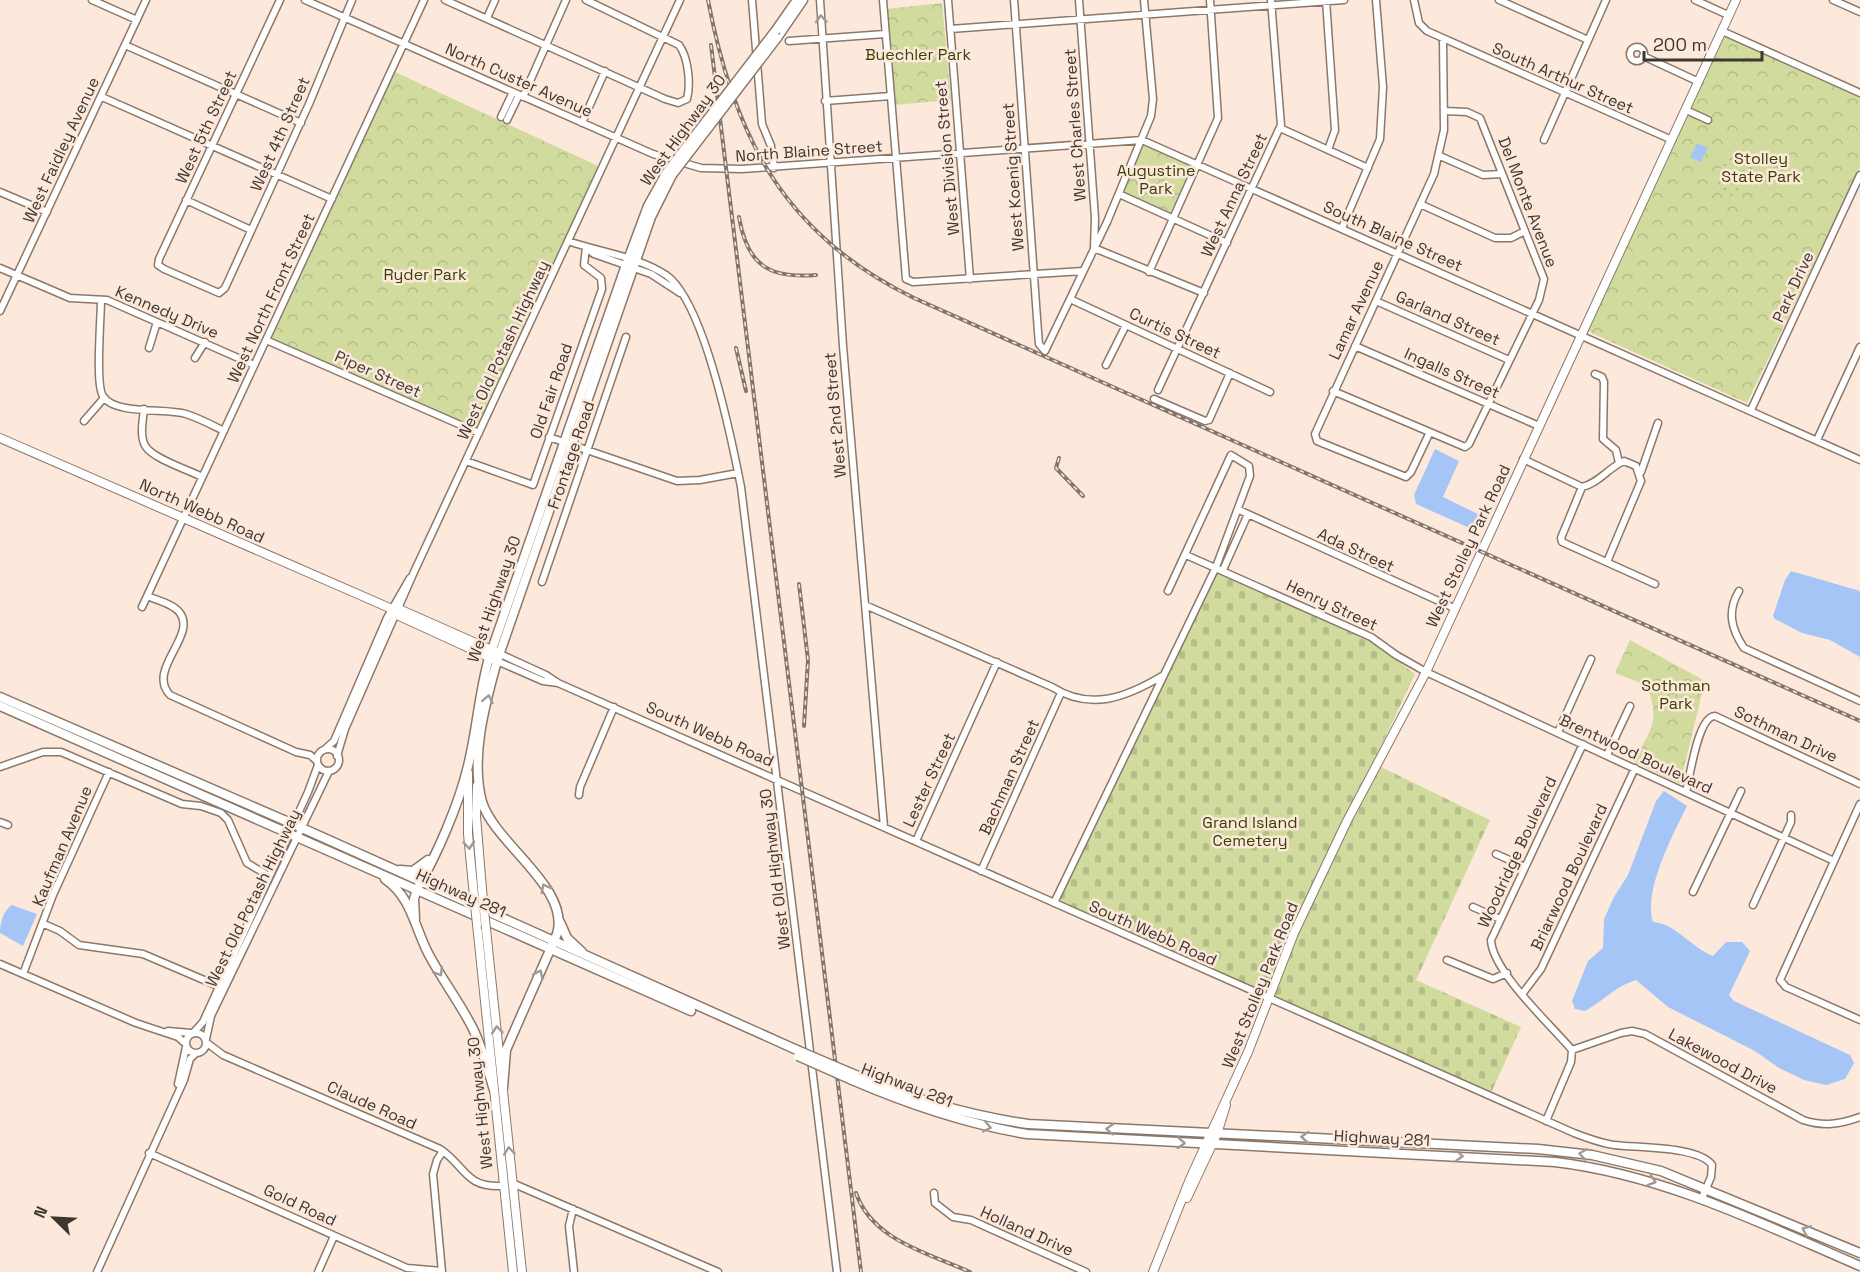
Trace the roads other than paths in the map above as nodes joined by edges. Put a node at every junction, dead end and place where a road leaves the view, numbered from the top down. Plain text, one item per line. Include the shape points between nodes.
1 (92, 0) edge
2 (146, 0) edge
3 (280, 0) edge
4 (305, 0) edge
5 (352, 0) edge
6 (424, 0) edge
7 (445, 0) edge
8 (495, 0) edge
9 (567, 0) edge
10 (586, 0) edge
11 (680, 0) edge
12 (752, 0) edge
13 (797, 0) edge
14 (803, 0) edge
15 (820, 0) edge
16 (883, 0) edge
17 (948, 0) edge
18 (1014, 0) edge
19 (1079, 0) edge
20 (1144, 0) edge
21 (1210, 0) edge
22 (1344, 0) edge
23 (1376, 0) edge
24 (1414, 0) edge
25 (1499, 0) edge
26 (1606, 0) edge
27 (1695, 0) edge
28 (1736, 0) edge
29 (1833, 0) edge
30 (1326, 1) edge
31 (1271, 3) edge
32 (1210, 10) junction
33 (1860, 12) edge
34 (1146, 15) junction
35 (1728, 15) junction
36 (344, 17) junction
37 (487, 18) junction
38 (137, 20) junction
39 (1080, 20) junction
40 (1015, 26) junction
41 (950, 29) junction
42 (1722, 31) junction
43 (776, 34) junction
44 (885, 34) junction
45 (663, 36) junction
46 (822, 38) junction
47 (1443, 39) junction
48 (1588, 40) junction
49 (789, 41) dead end
50 (403, 44) junction
51 (126, 45) junction
52 (547, 45) junction
53 (1643, 56) dead end
54 (605, 71) junction
55 (1699, 82) junction
56 (639, 87) junction
57 (1563, 93) junction
58 (1860, 93) edge
59 (236, 94) junction
60 (518, 94) junction
61 (891, 96) junction
62 (102, 97) junction
63 (825, 101) junction
64 (1686, 110) junction
65 (1445, 111) junction
66 (504, 118) dead end
67 (1708, 120) dead end
68 (301, 123) junction
69 (582, 123) junction
70 (1280, 128) junction
71 (615, 138) junction
72 (1142, 140) junction
73 (1544, 140) dead end
74 (1672, 140) junction
75 (1090, 144) junction
76 (211, 146) junction
77 (1025, 148) junction
78 (1328, 150) junction
79 (961, 154) junction
80 (1440, 156) junction
81 (895, 159) junction
82 (829, 164) junction
83 (1198, 164) junction
84 (774, 168) junction
85 (1368, 168) junction
86 (726, 170) joint
87 (1502, 174) junction
88 (276, 175) junction
89 (1860, 175) edge
90 (1253, 187) junction
91 (0, 192) edge
92 (1119, 194) junction
93 (332, 199) junction
94 (186, 200) junction
95 (1420, 204) junction
96 (47, 212) junction
97 (1095, 218) junction
98 (1173, 218) junction
99 (1107, 222) junction
100 (1342, 228) junction
101 (251, 230) junction
102 (1525, 231) junction
103 (568, 241) junction
104 (1227, 243) junction
105 (586, 247) junction
106 (1094, 248) junction
107 (1398, 253) junction
108 (631, 263) junction
109 (0, 268) edge
110 (1034, 272) junction
111 (1083, 272) junction
112 (1149, 272) junction
113 (17, 275) junction
114 (230, 278) joint
115 (970, 279) junction
116 (1204, 293) junction
117 (1070, 299) junction
118 (101, 300) junction
119 (1376, 301) junction
120 (0, 311) edge
121 (1532, 313) junction
122 (157, 322) junction
123 (1126, 325) junction
124 (1581, 335) junction
125 (626, 338) dead end
126 (266, 340) junction
127 (205, 342) junction
128 (1355, 346) junction
129 (1860, 347) edge
130 (149, 348) dead end
131 (1178, 349) junction
132 (195, 358) dead end
133 (1509, 360) junction
134 (255, 365) junction
135 (1106, 365) dead end
136 (1230, 373) junction
137 (1595, 374) dead end
138 (1158, 390) dead end
139 (1333, 391) junction
140 (1270, 392) dead end
141 (104, 398) junction
142 (1154, 399) dead end
143 (1488, 404) junction
144 (144, 409) junction
145 (1751, 410) junction
146 (84, 421) dead end
147 (1658, 423) dead end
148 (1539, 426) junction
149 (224, 431) junction
150 (479, 433) junction
151 (1429, 434) junction
152 (549, 437) junction
153 (0, 438) edge
154 (1817, 440) junction
155 (569, 444) junction
156 (588, 450) junction
157 (1523, 459) junction
158 (1860, 460) edge
159 (466, 462) junction
160 (1619, 463) junction
161 (1641, 472) junction
162 (738, 473) junction
163 (202, 477) junction
164 (1582, 487) junction
165 (1239, 510) junction
166 (1248, 514) junction
167 (183, 518) junction
168 (1186, 555) junction
169 (1607, 562) junction
170 (1220, 568) junction
171 (542, 582) dead end
172 (1655, 584) dead end
173 (1168, 591) dead end
174 (1739, 591) dead end
175 (147, 596) junction
176 (865, 605) junction
177 (142, 608) dead end
178 (1454, 608) junction
179 (396, 611) junction
180 (372, 651) junction
181 (494, 656) junction
182 (1591, 659) dead end
183 (997, 663) junction
184 (1426, 672) junction
185 (1164, 676) junction
186 (368, 679) junction
187 (356, 686) junction
188 (1060, 695) junction
189 (0, 697) edge
190 (1860, 701) edge
191 (0, 706) edge
192 (1630, 706) dead end
193 (614, 707) junction
194 (349, 720) junction
195 (1558, 732) junction
196 (1583, 744) junction
197 (289, 749) junction
198 (323, 751) junction
199 (1607, 755) junction
200 (337, 756) junction
201 (317, 763) junction
202 (468, 765) junction
203 (0, 767) edge
204 (1635, 768) junction
205 (329, 771) junction
206 (109, 772) junction
207 (477, 778) junction
208 (778, 780) junction
209 (1859, 784) edge
210 (1741, 791) dead end
211 (1686, 792) junction
212 (579, 795) dead end
213 (1860, 804) edge
214 (1731, 813) junction
215 (1791, 815) dead end
216 (0, 822) edge
217 (8, 825) dead end
218 (884, 827) junction
219 (296, 830) junction
220 (1784, 838) junction
221 (916, 842) junction
222 (436, 847) junction
223 (1496, 854) dead end
224 (362, 860) junction
225 (1834, 861) junction
226 (1525, 867) junction
227 (981, 871) junction
228 (269, 876) junction
229 (419, 886) junction
230 (1693, 892) dead end
231 (260, 896) junction
232 (1054, 903) junction
233 (1753, 905) dead end
234 (1473, 907) dead end
235 (415, 919) junction
236 (1500, 919) junction
237 (559, 920) junction
238 (44, 924) junction
239 (255, 927) junction
240 (240, 938) junction
241 (552, 946) junction
242 (1447, 960) dead end
243 (0, 964) edge
244 (600, 964) junction
245 (234, 969) junction
246 (1507, 973) junction
247 (23, 974) junction
248 (218, 986) junction
249 (1523, 993) junction
250 (1268, 999) junction
251 (1860, 1020) edge
252 (158, 1030) junction
253 (193, 1033) junction
254 (206, 1041) junction
255 (186, 1045) junction
256 (1572, 1050) junction
257 (198, 1053) junction
258 (797, 1053) junction
259 (223, 1055) junction
260 (852, 1076) junction
261 (178, 1088) junction
262 (503, 1088) junction
263 (494, 1090) junction
264 (1860, 1116) edge
265 (1546, 1121) junction
266 (1214, 1133) junction
267 (1208, 1145) junction
268 (443, 1151) junction
269 (149, 1153) junction
270 (508, 1185) junction
271 (1707, 1188) junction
272 (934, 1193) dead end
273 (1702, 1198) junction
274 (573, 1209) junction
275 (334, 1236) junction
276 (1860, 1254) edge
277 (1860, 1266) edge
278 (442, 1271) edge
279 (97, 1272) edge
280 (318, 1272) edge
281 (513, 1272) edge
282 (522, 1272) edge
283 (574, 1272) edge
284 (718, 1272) edge
285 (837, 1272) edge
286 (1086, 1272) edge
287 (1153, 1272) edge

1 - 38 street
2 - 38 street, West Faidley Avenue
3 - 59 street, West 5th Street
4 - 36 street, North Custer Avenue
5 - 36 street, West 4th Street
6 - 50 street, West North Front Street
7 - 37 street
8 - 37 street
9 - 52 street
10 - 45 street
11 - 45 street, West Old Potash Highway
12 - 84 street via 762,124
13 - 43 highway, West Highway 30
14 - 43 highway, West Highway 30
46 -> 15 street, West 2nd Street
16 - 44 street
17 - 41 street, West Division Street
18 - 40 street, West Koenig Street
19 - 39 street, West Charles Street
20 - 34 street
21 - 32 street
22 - 30 street
23 - 85 street via 1382,123
24 - 47 street via 1419,23
25 - 48 street
26 - 48 street
27 - 35 street
28 - 35 main road, West Stolley Park Road
29 - 33 street
30 - 31 street
30 - 78 street via 1335,130
31 - 32 street
31 - 70 street, West Anna Street
32 - 34 street
32 - 83 street via 1218,118
34 - 39 street
34 - 72 street via 1153,99
35 - 42 main road, West Stolley Park Road
36 - 50 street, North Custer Avenue
36 - 68 street, West 4th Street
37 - 52 street
38 - 51 street, West Faidley Avenue
39 - 40 street
39 - 75 street, West Charles Street
40 - 41 street
40 - 77 street, West Koenig Street
41 - 79 street, West Division Street
42 - 55 main road, West Stolley Park Road
42 - 58 street
43 - 108 highway, West Highway 30, bridge via 670,174
44 - 46 street
44 - 61 street
45 - 56 street, West Old Potash Highway
45 - 56 street via 682,49 687,99 678,103
46 - 49 street
46 - 63 street, West 2nd Street
47 - 57 street, South Arthur Street
47 - 65 street, Lamar Avenue
48 - 57 street
50 - 60 street, North Custer Avenue
50 - 93 street, West North Front Street
51 - 59 street
51 - 62 street, West Faidley Avenue
52 - 54 street
52 - 60 street
53 - 55 street
54 - 56 street
54 - 69 street
55 - 64 main road, West Stolley Park Road
56 - 71 street, West Old Potash Highway
57 - 73 street
57 - 74 street, South Arthur Street
59 - 68 street
59 - 76 street, West 5th Street
60 - 66 street
60 - 69 street, North Custer Avenue
61 - 63 street
61 - 81 street
62 - 76 street
62 - 96 street, West Faidley Avenue
63 - 82 street, West 2nd Street
64 - 67 street
64 - 74 main road, West Stolley Park Road
65 - 80 street, Lamar Avenue
65 - 87 street, Del Monte Avenue via 1467,112 1480,118
68 - 88 street, West 4th Street
69 - 71 street, North Custer Avenue
70 - 78 street
70 - 90 street, West Anna Street
71 - 86 street, North Custer Avenue via 676,162
71 - 103 street, West Old Potash Highway
72 - 75 street, South Blaine Street
72 - 83 street, South Blaine Street
72 - 92 street
74 - 124 main road, West Stolley Park Road
75 - 77 street, South Blaine Street
75 - 97 street, West Charles Street
76 - 88 street
76 - 94 street, West 5th Street
77 - 79 street, South Blaine Street
77 - 110 street, West Koenig Street
78 - 85 street
79 - 81 street, South Blaine Street
79 - 115 street, West Division Street
80 - 87 street via 1483,175
80 - 95 street, Lamar Avenue
81 - 82 street, North Blaine Street
81 - 115 street via 906,279
82 - 84 street, North Blaine Street
82 - 176 street, West 2nd Street
83 - 90 street, South Blaine Street
83 - 98 street
84 - 86 street, North Blaine Street
85 - 100 street
87 - 102 street, Del Monte Avenue
88 - 93 street
88 - 101 street, West 4th Street
89 - 145 street, Park Drive
90 - 100 street, South Blaine Street
90 - 104 street, West Anna Street
91 - 96 street
92 - 98 street
92 - 99 street
93 - 126 street, West North Front Street
94 - 101 street
94 - 114 street, West 5th Street via 158,265 219,293
95 - 102 street via 1495,238 1511,238
95 - 107 street, Lamar Avenue
96 - 113 street, West Faidley Avenue
97 - 99 street
97 - 106 street, West Charles Street
98 - 104 street
98 - 112 street
99 - 106 street
100 - 107 street, South Blaine Street
101 - 114 street, West 4th Street
102 - 121 street, Del Monte Avenue via 1544,279
103 - 105 street, West Old Highway 30
103 - 150 street, West Old Potash Highway
104 - 116 street, West Anna Street
105 - 108 street, West Old Highway 30 via 594,254
105 - 152 street, Old Fair Road via 584,266 601,278 603,285
106 - 111 street
106 - 112 street
107 - 119 street, Lamar Avenue
107 - 121 street, South Blaine Street
108 - 155 highway, West Highway 30
108 - 162 street, West Old Highway 30 via 680,293 691,310 710,363
109 - 113 street, Kennedy Drive
110 - 111 street
110 - 115 street
110 - 117 street, West Koenig Street via 1038,332 1045,351
111 - 117 street
112 - 116 street
113 - 118 street, Kennedy Drive via 70,298
113 - 120 street, West Faidley Avenue
116 - 131 street, West Anna Street
117 - 123 street, Curtis Street
118 - 122 street, Kennedy Drive
118 - 141 street via 99,378
119 - 128 street, Lamar Avenue
119 - 133 street, Garland Street
121 - 124 street, South Blaine Street
121 - 133 street, Del Monte Avenue
122 - 127 street, Kennedy Drive
122 - 130 street
123 - 131 street, Curtis Street
123 - 135 street
124 - 145 street, South Blaine Street
124 - 148 main road, West Stolley Park Road
125 - 156 street, Frontage Road
126 - 134 street, West North Front Street
126 - 150 street, Piper Street
127 - 132 street
127 - 134 street, Kennedy Drive
128 - 139 street, Lamar Avenue
128 - 143 street, Ingalls Street
129 - 154 street
131 - 136 street, Curtis Street
131 - 138 street, West Anna Street
133 - 143 street, Del Monte Avenue
134 - 149 street, West North Front Street
136 - 140 street, Curtis Street
136 - 142 street via 1205,421
137 - 160 street via 1604,382 1603,439 1616,450
139 - 151 street
139 - 151 street, Lamar Avenue via 1315,433 1317,441 1406,477
141 - 144 street via 119,406
141 - 146 street
143 - 148 street, Ingalls Street
143 - 151 street, Del Monte Avenue via 1465,447
144 - 149 street via 187,414
144 - 163 street via 142,429 146,447
145 - 154 street, South Blaine Street
147 - 161 street
148 - 157 main road, West Stolley Park Road
149 - 163 street, West North Front Street
150 - 159 street, West Old Potash Highway
152 - 155 street
152 - 159 street, Old Fair Road via 533,485
153 - 167 main road, North Webb Road
154 - 158 street, South Blaine Street
155 - 156 street
155 - 181 highway, West Highway 30
156 - 162 street via 677,481
156 - 171 street, Frontage Road
157 - 164 street
157 - 178 main road, West Stolley Park Road
159 - 179 street, West Old Potash Highway
160 - 161 street via 1631,463
160 - 164 street via 1593,484
161 - 169 street via 1641,481
162 - 208 street, West Old Highway 30
163 - 167 street, West North Front Street
164 - 169 street via 1562,542
165 - 166 street, Ada Street
165 - 168 street via 1250,466 1231,455
165 - 170 street
166 - 170 street
166 - 178 street, Ada Street
167 - 175 street, West North Front Street
167 - 179 main road, North Webb Road
168 - 170 street, Henry Street
168 - 173 street
169 - 172 street
170 - 184 street, Henry Street via 1371,637
170 - 185 street
174 - 190 street via 1731,614 1744,648
175 - 177 street, West North Front Street
175 - 197 street via 176,609 183,620 165,671 166,691
176 - 183 street
176 - 218 street, West 2nd Street
178 - 184 main road, West Stolley Park Road
179 - 180 street, West Old Potash Highway
179 - 181 main road, South Webb Road
179 - 186 street, West Old Potash Highway
180 - 186 street via 365,676
180 - 187 street, West Old Potash Highway
181 - 193 street, South Webb Road via 543,681 558,683
181 - 202 highway, West Highway 30 via 476,714
207 -> 181 highway, West Highway 30
182 - 195 street
183 - 188 street via 1052,687
183 - 221 street, Lester Street
184 - 195 street, Brentwood Boulevard
184 - 250 main road, West Stolley Park Road via 1347,821 1294,933
185 - 188 street via 1136,692 1111,700
185 - 232 street
186 - 194 street, West Old Potash Highway
187 - 194 street
187 - 198 street, West Old Potash Highway via 334,741
188 - 227 street, Bachman Street
189 - 219 highway, Highway 281
191 - 219 highway, Highway 281
192 - 199 street
193 - 208 street, South Webb Road
193 - 212 street
194 - 200 street, West Old Potash Highway
195 - 196 street, Brentwood Boulevard
196 - 199 street, Brentwood Boulevard
196 - 226 street, Woodridge Boulevard
197 - 198 street
197 - 201 street via 313,757
198 - 200 street via 330,750
198 - 201 street
199 - 204 street, Brentwood Boulevard
200 - 205 street via 337,765
201 - 205 street via 322,770
201 - 219 street, West Old Potash Highway
202 - 222 highway via 459,797
202 -> 263 main road, West Highway 30, bridge via 468,831
203 - 206 street via 52,750
204 - 211 street, Brentwood Boulevard
204 - 249 street, Briarwood Boulevard via 1541,969
205 - 219 street, West Old Potash Highway
206 - 228 street via 182,804 220,813 228,820 247,863
206 - 238 street, Kaufman Avenue via 53,895
237 -> 207 highway via 543,883 492,824
262 -> 207 main road, West Highway 30, bridge via 483,901
208 - 218 street, South Webb Road
208 - 285 street, West Old Highway 30
209 - 211 street, Sothman Drive via 1710,716 1704,720
210 - 214 street
211 - 214 street, Brentwood Boulevard
213 - 225 street
214 - 220 street, Brentwood Boulevard
214 - 230 street
215 - 220 street
216 - 217 street
218 - 221 street, South Webb Road
219 - 224 highway, Highway 281
219 - 228 street, West Old Potash Highway
219 - 239 street, West Old Potash Highway
220 - 225 street, Brentwood Boulevard
220 - 233 street
221 - 227 street, South Webb Road
222 - 224 highway via 423,866 413,870
222 - 229 highway
223 - 226 street
224 - 229 highway, Highway 281
224 - 235 highway via 398,888
225 - 251 street via 1780,980 1785,987
226 - 236 street, Woodridge Boulevard
227 - 232 street, South Webb Road
228 - 231 street, West Old Potash Highway
229 - 235 highway via 414,899
229 - 241 highway, Highway 281
231 - 239 street
231 - 240 street, West Old Potash Highway
232 - 250 street, South Webb Road
234 - 236 street
235 -> 263 highway via 430,957 471,1025
236 - 246 street, Woodridge Boulevard via 1491,940 1491,952
237 - 241 highway
237 - 244 highway via 573,944
238 - 247 street
238 - 248 street, Kaufman Avenue via 79,945 143,954
239 - 245 street, West Old Potash Highway
240 - 245 street via 243,942
240 - 248 street, West Old Potash Highway
241 - 244 highway, Highway 281
241 - 258 highway, Highway 281
262 -> 241 highway via 506,1050
242 - 246 street via 1493,980
243 - 247 street
244 - 258 highway, Highway 281
245 - 254 street, West Old Potash Highway via 211,1016
246 - 249 street, Woodridge Boulevard
247 - 252 street
248 - 253 street, West Old Potash Highway via 203,1022
249 - 256 street, Woodridge Boulevard
250 - 265 street, South Webb Road
250 - 266 main road, West Stolley Park Road
252 - 253 street
252 - 255 street
253 - 254 street, Claude Road via 201,1034
253 - 255 street, West Old Potash Highway
254 - 257 street
254 - 259 street, Claude Road
255 - 257 street
255 - 261 street
256 - 264 street, Lakewood Drive via 1632,1031 1803,1120 1818,1125 1842,1124
256 - 265 street via 1571,1062
257 - 259 street, Claude Road
257 - 261 street via 190,1059
258 - 260 highway, Highway 281, bridge
259 - 268 street, Claude Road
266 -> 260 highway, Highway 281 via 1001,1120 921,1101
260 -> 267 highway, Highway 281 via 934,1113 999,1130 1053,1137
261 - 269 street
270 -> 262 main road, West Highway 30
263 - 270 main road, West Highway 30 via 502,1176
265 - 271 street, South Webb Road via 1604,1143 1704,1157 1712,1168
266 - 267 main road, West Stolley Park Road
271 -> 266 highway, Highway 281 via 1646,1166 1566,1151
267 -> 273 highway, Highway 281 via 1555,1162 1637,1176
267 - 287 main road, West Stolley Park Road
268 - 270 street, Claude Road via 470,1180 485,1185
268 - 278 street via 433,1174
269 - 275 street, Gold Road
269 - 279 street
270 - 274 street, Claude Road
270 - 281 main road, West Highway 30
270 - 282 main road, West Highway 30 via 513,1196
271 - 273 street, South Webb Road
276 -> 271 highway, Highway 281
272 - 286 street, Holland Drive via 935,1203 953,1217 971,1220
273 - 277 highway, Highway 281
274 - 283 street via 569,1226
274 - 284 street, Claude Road
275 - 278 street, Gold Road via 406,1268
275 - 280 street

